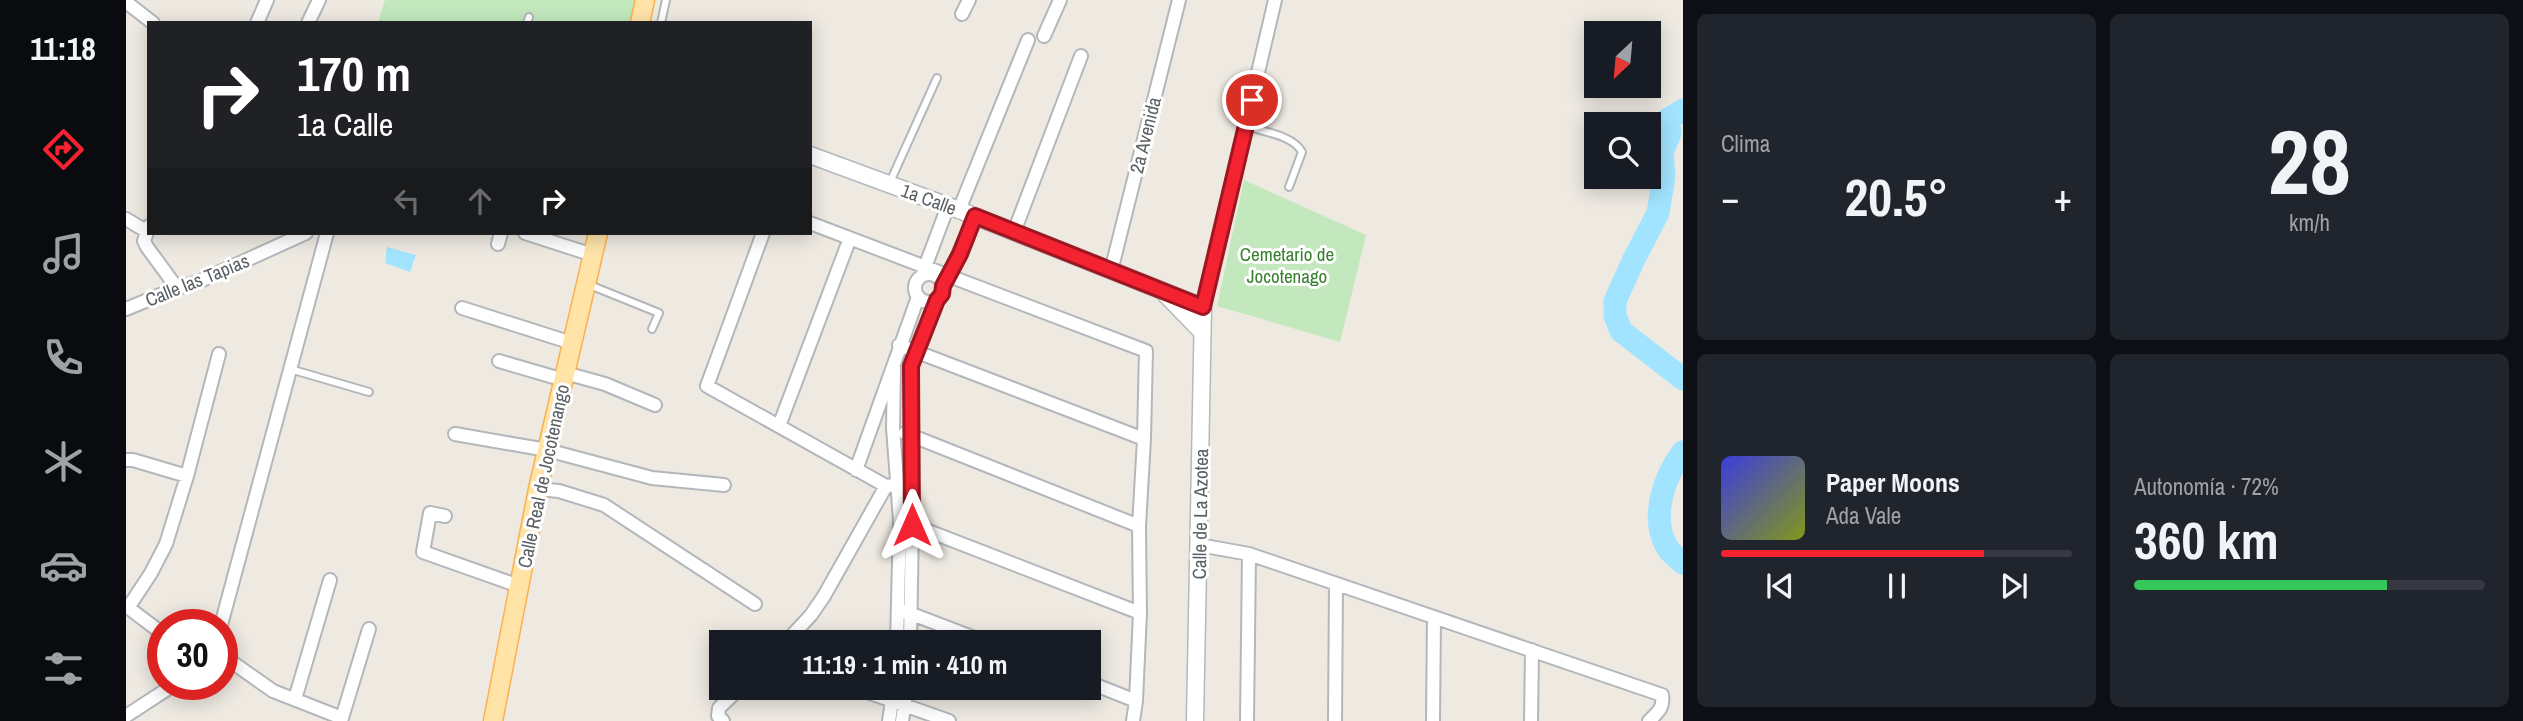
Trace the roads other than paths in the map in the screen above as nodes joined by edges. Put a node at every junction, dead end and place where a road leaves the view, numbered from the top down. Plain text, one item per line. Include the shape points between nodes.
1 (267, 0) edge
2 (319, 0) edge
3 (645, 0) edge
4 (666, 0) edge
5 (969, 0) edge
6 (1060, 0) edge
7 (1179, 0) edge
8 (1275, 0) edge
9 (126, 2) edge
10 (962, 14) dead end
11 (150, 21) edge
12 (258, 21) edge
13 (309, 21) edge
14 (640, 21) edge
15 (661, 21) edge
16 (1044, 36) dead end
17 (1028, 40) dead end
18 (1080, 56) dead end
19 (937, 78) dead end
20 (1246, 125) junction
21 (812, 156) edge
22 (889, 184) junction
23 (1289, 187) dead end
24 (954, 208) junction
25 (975, 216) junction
26 (126, 219) edge
27 (812, 224) edge
28 (147, 228) edge
29 (1014, 232) junction
30 (302, 235) edge
31 (326, 235) edge
32 (531, 235) edge
33 (598, 235) edge
34 (762, 235) edge
35 (850, 239) junction
36 (593, 255) junction
37 (1111, 271) junction
38 (923, 272) junction
39 (946, 281) junction
40 (585, 283) junction
41 (177, 288) junction
42 (1161, 291) junction
43 (918, 297) junction
44 (937, 300) junction
45 (1203, 307) junction
46 (462, 308) dead end
47 (126, 309) edge
48 (652, 329) dead end
49 (1202, 332) junction
50 (572, 343) junction
51 (899, 345) junction
52 (916, 351) junction
53 (219, 354) dead end
54 (499, 361) dead end
55 (894, 368) junction
56 (290, 369) junction
57 (565, 376) junction
58 (369, 392) dead end
59 (655, 405) dead end
60 (779, 426) junction
61 (893, 428) junction
62 (456, 435) dead end
63 (912, 436) junction
64 (1144, 439) junction
65 (547, 450) junction
66 (126, 460) edge
67 (856, 470) junction
68 (187, 476) junction
69 (724, 485) dead end
70 (891, 486) junction
71 (538, 489) junction
72 (445, 516) dead end
73 (906, 522) junction
74 (1139, 526) junction
75 (1199, 545) junction
76 (1249, 554) junction
77 (330, 580) dead end
78 (1336, 584) junction
79 (519, 586) junction
80 (755, 604) dead end
81 (127, 607) edge
82 (225, 609) edge
83 (905, 611) junction
84 (1140, 613) junction
85 (1434, 617) junction
86 (147, 622) edge
87 (369, 629) dead end
88 (797, 630) edge
89 (900, 630) edge
90 (908, 630) edge
91 (954, 630) edge
92 (1532, 650) junction
93 (238, 666) edge
94 (1101, 687) edge
95 (295, 699) junction
96 (150, 700) edge
97 (727, 700) edge
98 (889, 700) edge
99 (898, 700) edge
100 (902, 700) edge
101 (1136, 701) junction
102 (900, 704) junction
103 (126, 716) edge
104 (493, 721) edge
105 (723, 721) edge
106 (889, 721) edge
107 (902, 721) edge
108 (948, 721) edge
109 (1133, 721) edge
110 (1195, 721) edge
111 (1247, 721) edge
112 (1335, 721) edge
113 (1433, 721) edge
114 (1531, 721) edge
115 (1649, 721) edge

1 - 12 street
2 - 13 street
3 - 14 main road
4 - 15 lane
5 - 10 street
6 - 16 street
7 - 37 street, 2a Avenida
8 - 20 street
9 - 11 street
17 - 24 street
18 - 29 street
19 - 22 lane
20 - 23 lane via 1299,147 1302,152
20 - 45 street
21 - 22 street, 1a Calle
22 - 24 street, 1a Calle
24 - 25 street, 1a Calle
24 - 38 street
25 - 29 street, 1a Calle
25 - 39 street
26 - 28 street
27 - 35 street
28 - 41 street via 144,241
29 - 37 street, 1a Calle
30 - 41 street, Calle las Tapias
31 - 56 street
32 - 36 street
33 - 36 main road, Calle Real de Jocotenango
34 - 60 street via 707,386
35 - 38 street
35 - 60 street
36 - 40 main road, Calle Real de Jocotenango
37 - 42 street, 1a Calle
38 - 39 street
38 - 43 street via 916,285
39 - 44 street
39 - 64 street via 1144,349
40 - 48 lane via 659,313
40 - 50 main road, Calle Real de Jocotenango
41 - 47 street, Calle las Tapias
42 - 45 street, 1a Calle
42 - 49 street
43 - 44 street via 925,302
43 - 51 street
44 - 52 street
45 - 49 street, Calle de La Azotea
46 - 50 street
49 - 75 street, Calle de La Azotea
50 - 57 main road, Calle Real de Jocotenango
51 - 52 street
51 - 55 street
52 - 63 street via 911,366
52 - 64 street
53 - 68 street
54 - 57 street
55 - 61 street
55 - 67 street
56 - 58 lane
56 - 82 street
57 - 59 street via 605,384
57 - 65 main road, Calle Real de Jocotenango
60 - 67 street
61 - 63 street
61 - 70 street
62 - 65 street
63 - 73 street
63 - 74 street
64 - 74 street
65 - 69 street via 652,478
65 - 71 main road, Calle Real de Jocotenango
66 - 68 street
67 - 70 street
68 - 81 street via 166,544
70 - 73 street
70 - 88 street via 824,596
71 - 79 main road, Calle Real de Jocotenango
71 - 80 street via 604,505
72 - 79 street via 430,513 423,552
73 - 83 street
73 - 84 street
74 - 84 street
75 - 76 street
75 - 110 street, Calle de La Azotea
76 - 78 street
76 - 111 street
77 - 95 street
78 - 85 street
78 - 112 street
79 - 104 main road, Calle Real de Jocotenango
81 - 86 street
83 - 89 street
83 - 90 street
83 - 91 street
84 - 101 street
85 - 92 street
85 - 113 street
87 - 95 street via 342,718
92 - 114 street
92 - 115 street via 1662,695 1660,711
93 - 95 street via 263,686
94 - 101 street
96 - 103 street
97 - 105 street via 719,708
98 - 102 street
99 - 102 street
100 - 102 street
101 - 109 street
102 - 106 street
102 - 107 street
102 - 108 street

